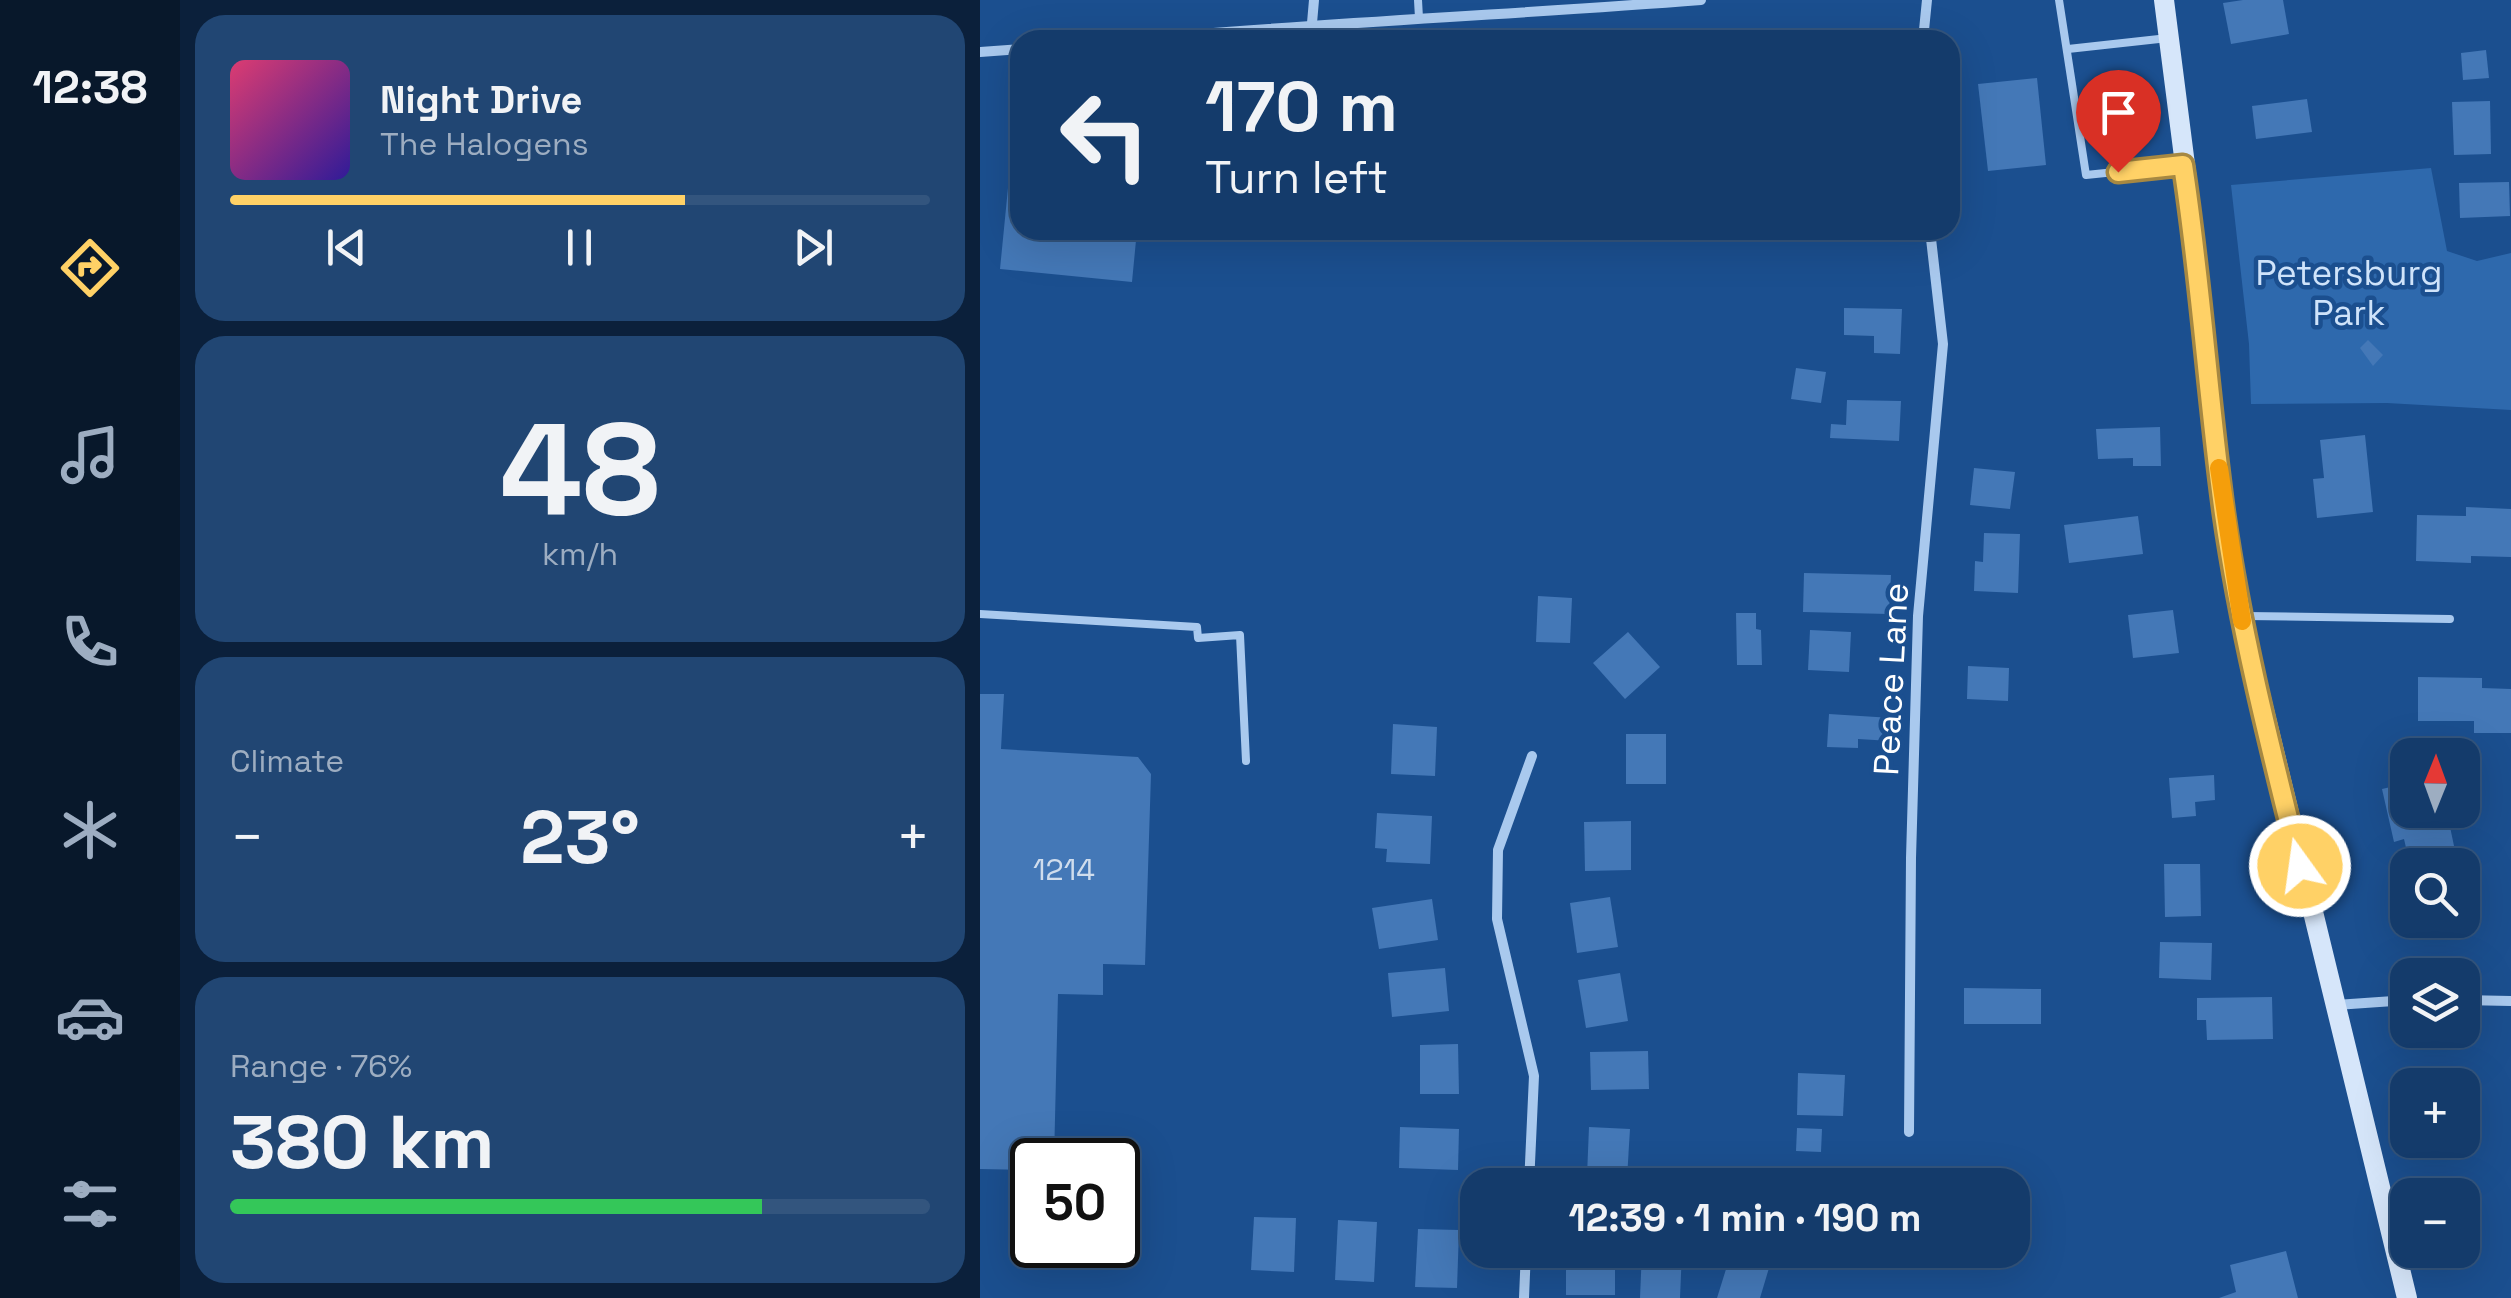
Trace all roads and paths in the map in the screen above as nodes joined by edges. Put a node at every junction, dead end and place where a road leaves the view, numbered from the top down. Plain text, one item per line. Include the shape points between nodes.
1 (1314, 0) edge
2 (1418, 0) edge
3 (1701, 0) edge
4 (1926, 0) edge
5 (2059, 0) edge
6 (2164, 0) edge
7 (1420, 18) junction
8 (1312, 24) junction
9 (1242, 30) edge
10 (1924, 30) edge
11 (2169, 38) junction
12 (2068, 49) junction
13 (1010, 50) edge
14 (980, 52) edge
15 (2183, 165) junction
16 (1931, 240) edge
17 (980, 614) edge
18 (2241, 616) junction
19 (2450, 619) dead end
20 (1532, 756) dead end
21 (1246, 760) dead end
22 (2480, 1000) edge
23 (2390, 1001) edge
24 (2511, 1001) edge
25 (2336, 1005) junction
26 (1908, 1132) dead end
27 (1530, 1168) edge
28 (1525, 1268) edge
29 (1524, 1298) edge
30 (2407, 1298) edge

1 - 8 street
2 - 7 lane
3 - 7 street
4 - 10 street
5 - 12 lane
6 - 11 main road
7 - 8 street
8 - 9 street
11 - 12 lane
11 - 15 main road
12 - 15 lane via 2086,175
13 - 14 street
15 - 18 main road
16 - 26 street, Peace Lane via 1943,344 1918,616
17 - 21 lane via 1197,628 1198,638 1240,636
18 - 19 lane
18 - 25 main road
20 - 27 street via 1498,850 1497,918 1534,1076
22 - 24 street
23 - 25 street
25 - 30 main road
28 - 29 street

